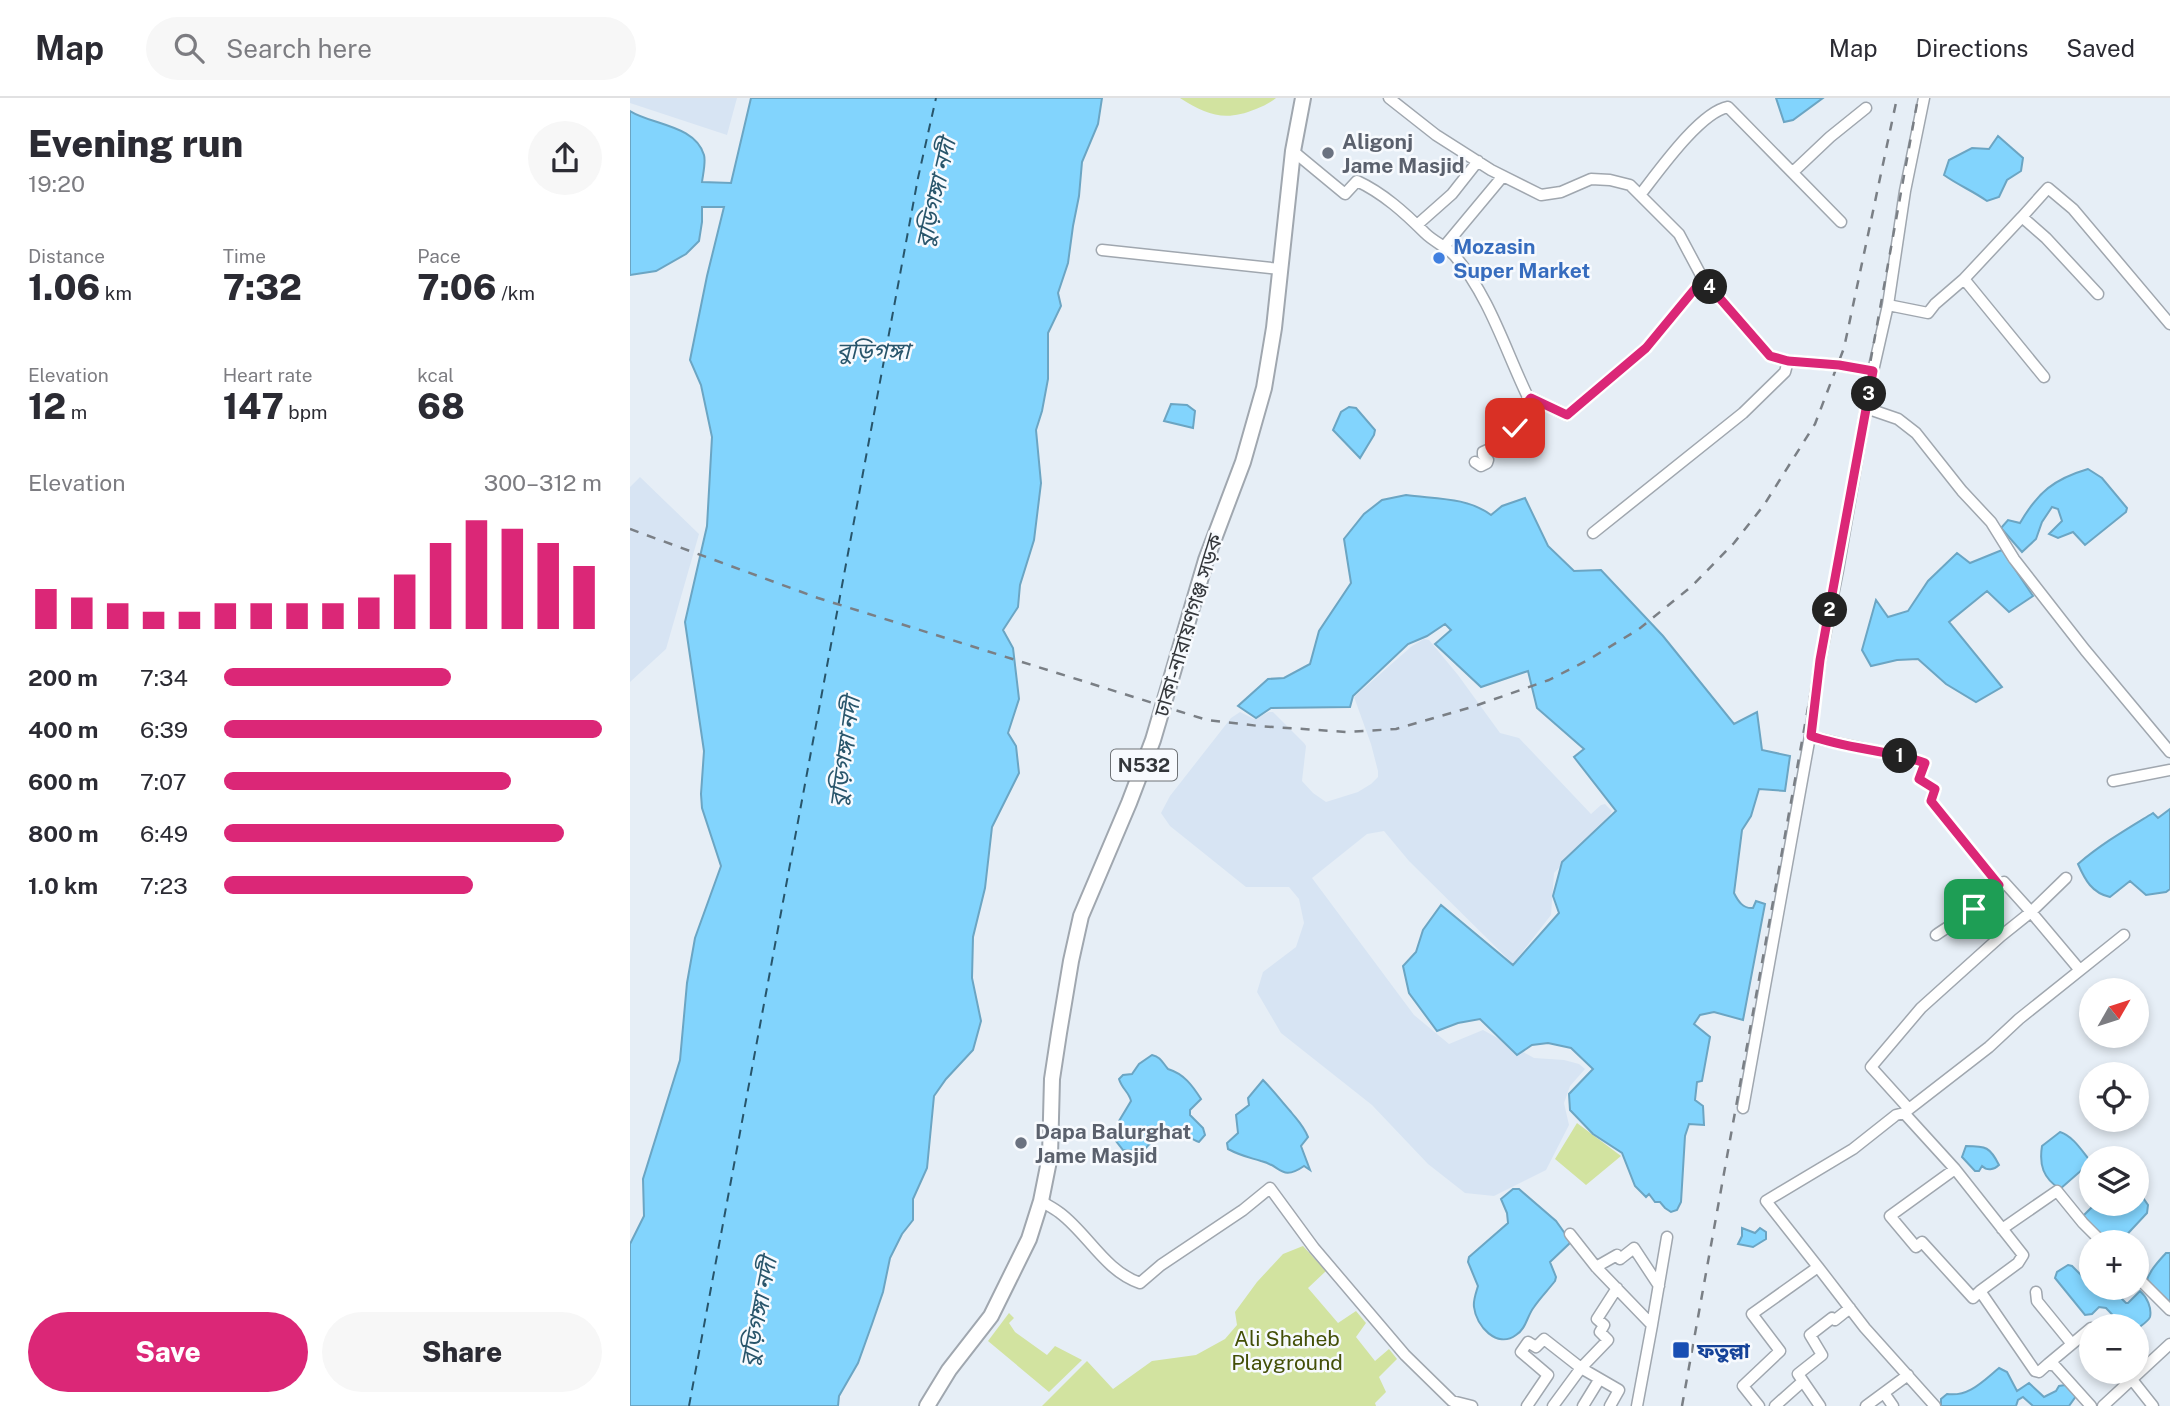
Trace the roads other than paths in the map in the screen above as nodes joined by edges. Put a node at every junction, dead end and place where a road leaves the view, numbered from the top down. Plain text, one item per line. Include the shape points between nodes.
1 (1303, 98) edge
2 (1389, 98) edge
3 (1924, 98) edge
4 (1866, 108) dead end
5 (1293, 151) junction
6 (1478, 162) junction
7 (1793, 172) junction
8 (1503, 176) junction
9 (1640, 195) junction
10 (2022, 217) junction
11 (1841, 222) dead end
12 (1418, 225) junction
13 (1443, 248) junction
14 (1102, 250) dead end
15 (1280, 269) junction
16 (1703, 279) junction
17 (1964, 279) junction
18 (2098, 294) dead end
19 (1888, 304) junction
20 (2170, 324) edge
21 (1788, 361) junction
22 (1873, 371) junction
23 (2044, 377) dead end
24 (1531, 398) junction
25 (1866, 408) junction
26 (1475, 462) dead end
27 (1593, 533) dead end
28 (1811, 736) junction
29 (2170, 752) edge
30 (2170, 771) edge
31 (2113, 781) dead end
32 (2066, 878) dead end
33 (2004, 882) dead end
34 (2031, 912) junction
35 (1936, 935) dead end
36 (2124, 935) dead end
37 (2079, 969) junction
38 (1743, 1108) dead end
39 (1907, 1111) junction
40 (1955, 1169) junction
41 (1041, 1201) junction
42 (2002, 1229) junction
43 (2090, 1230) edge
44 (1570, 1234) dead end
45 (1667, 1237) dead end
46 (1818, 1267) junction
47 (1596, 1268) junction
48 (1659, 1286) junction
49 (1617, 1288) junction
50 (2149, 1289) edge
51 (1980, 1291) junction
52 (2036, 1292) dead end
53 (1850, 1308) junction
54 (2170, 1310) edge
55 (1653, 1325) junction
56 (2079, 1338) edge
57 (2072, 1344) junction
58 (2170, 1345) edge
59 (2149, 1361) edge
60 (2048, 1364) junction
61 (1581, 1368) junction
62 (1908, 1376) junction
63 (1599, 1380) junction
64 (1802, 1382) junction
65 (2122, 1384) edge
66 (2135, 1384) edge
67 (1884, 1393) junction
68 (1451, 1404) edge
69 (927, 1406) edge
70 (1472, 1406) edge
71 (1527, 1406) edge
72 (1553, 1406) edge
73 (1583, 1406) edge
74 (1610, 1406) edge
75 (1637, 1406) edge
76 (1759, 1406) edge
77 (1775, 1406) edge
78 (1820, 1406) edge
79 (1866, 1406) edge
80 (1893, 1406) edge
81 (1935, 1406) edge
82 (2091, 1406) edge
83 (2103, 1406) edge
84 (2153, 1406) edge

1 - 5 highway, ঢাকা-নারায়ণগঞ্জ সড়ক / N532
2 - 6 street
3 - 19 street
4 - 7 street
5 - 12 street via 1345,194 1357,181
5 - 15 highway, ঢাকা-নারায়ণগঞ্জ সড়ক / N532
6 - 8 street
6 - 12 street
7 - 9 street via 1726,107 1711,114 1681,143
7 - 11 street
8 - 9 street via 1541,195 1591,179 1630,186
8 - 13 street
9 - 16 street via 1679,234
10 - 17 street
10 - 18 street
10 - 20 street via 2048,188 2073,209
12 - 13 street
13 - 24 street via 1454,254 1492,312
14 - 15 street
15 - 41 highway, ঢাকা-নারায়ণগঞ্জ সড়ক / N532 via 1264,388 1243,462 1206,559 1153,740 1081,916 1052,1079 1050,1156
16 - 21 street via 1770,356
16 - 24 street via 1646,348 1567,415
17 - 19 street via 1928,313
17 - 23 street
19 - 22 street
21 - 22 street
21 - 27 street via 1785,372 1743,413
22 - 25 street
24 - 26 street via 1510,423 1514,436 1483,452 1487,463 1481,467
25 - 28 street via 1820,660
25 - 29 street via 1898,419 1916,433
28 - 35 street via 1925,763 1919,779 1935,789 1931,801 1999,885
28 - 38 street
30 - 31 street
32 - 34 street
33 - 34 street
34 - 37 street
34 - 39 street via 1921,1008 1871,1067
36 - 37 street
37 - 39 street
39 - 40 street
39 - 46 street via 1766,1201
40 - 42 street
40 - 51 street via 1890,1216 1916,1247 1922,1242 1973,1298
41 - 68 street via 1060,1213 1108,1262 1140,1283 1270,1188 1314,1248
41 - 69 highway, ঢাকা-নারায়ণগঞ্জ সড়ক / N532 via 1029,1239 991,1316
42 - 43 street via 2057,1191
42 - 51 street via 2021,1260
44 - 47 street
45 - 48 street
46 - 53 street
46 - 76 street via 1752,1314 1780,1350 1743,1386
47 - 48 street via 1634,1248
47 - 49 street
48 - 55 street
49 - 55 street
49 - 61 street via 1597,1319 1608,1340
50 - 54 street
51 - 60 street via 2035,1371
52 - 57 street via 2037,1301
53 - 62 street
53 - 64 street via 1810,1335 1822,1355 1798,1374
55 - 75 street
56 - 57 street
57 - 60 street
58 - 59 street
60 - 82 street via 2057,1367
61 - 63 street
61 - 71 street via 1544,1339 1536,1347 1528,1342 1521,1352 1548,1375
61 - 72 street
62 - 67 street
62 - 81 street
63 - 73 street
63 - 74 street via 1619,1390
64 - 77 street
64 - 78 street
65 - 83 street
66 - 84 street
67 - 79 street
67 - 80 street
68 - 70 street

